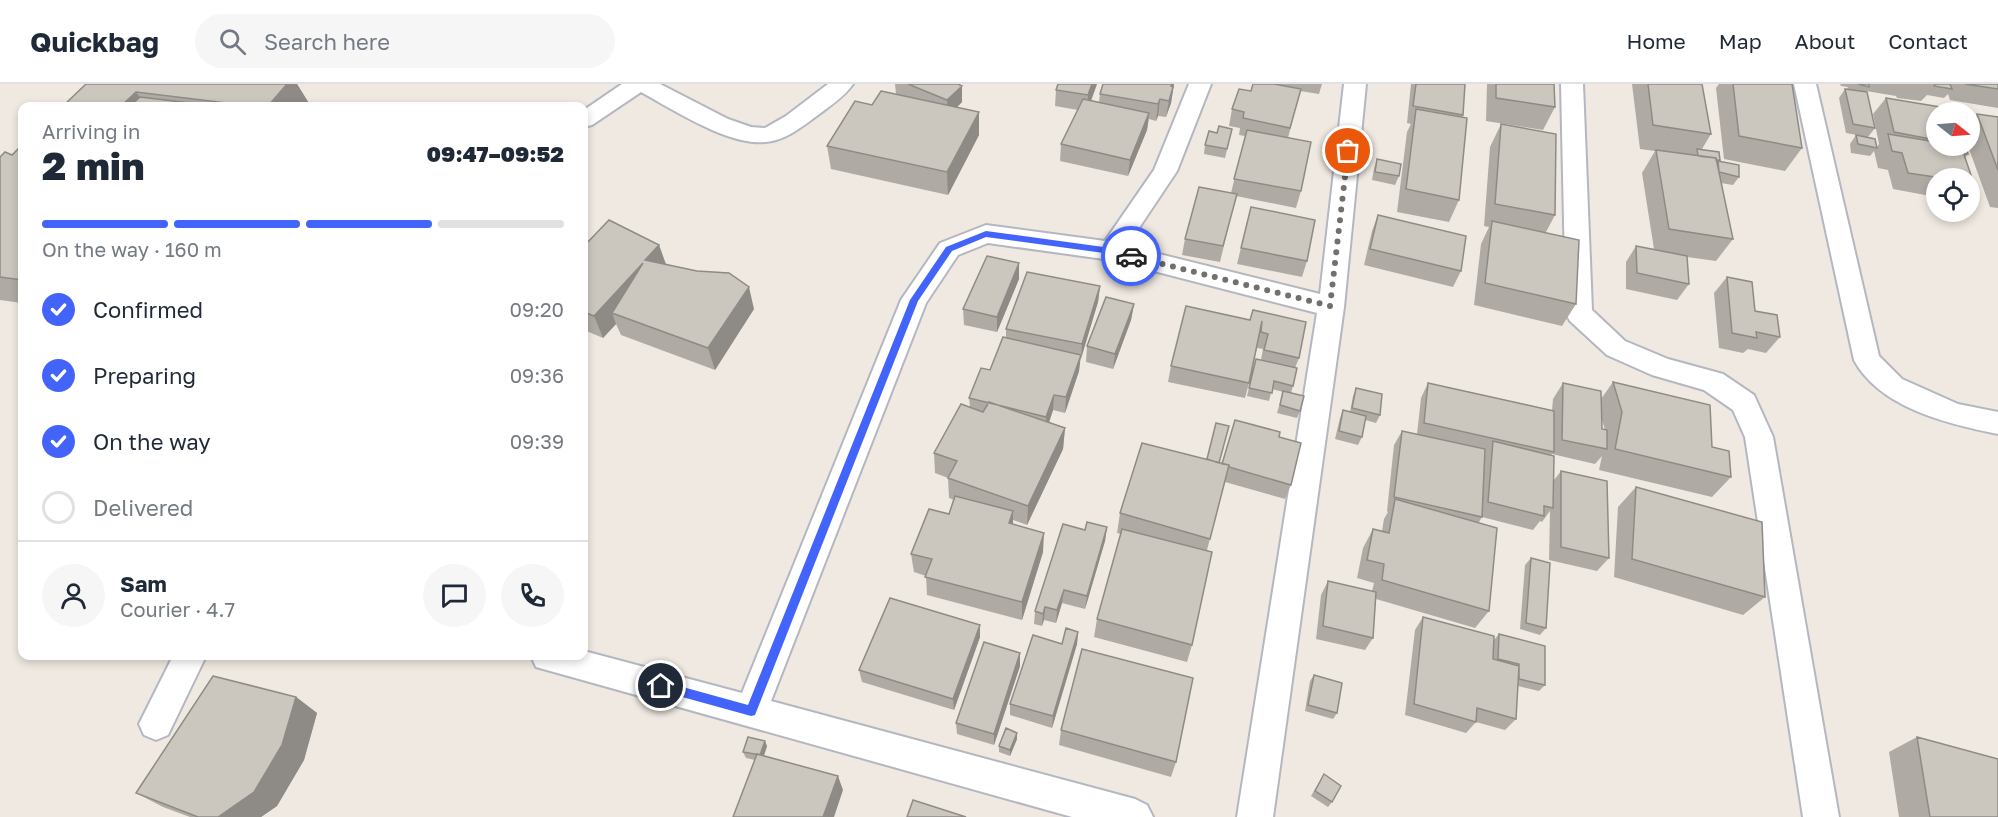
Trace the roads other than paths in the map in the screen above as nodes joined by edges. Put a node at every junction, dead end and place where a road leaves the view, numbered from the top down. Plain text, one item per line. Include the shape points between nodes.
1 (637, 84) edge
2 (643, 84) edge
3 (842, 84) edge
4 (1200, 84) edge
5 (1355, 84) edge
6 (1572, 84) edge
7 (1805, 84) edge
8 (588, 117) edge
9 (1111, 251) junction
10 (1330, 306) junction
11 (1998, 423) edge
12 (188, 660) edge
13 (562, 660) edge
14 (751, 711) junction
15 (156, 724) dead end
16 (1135, 817) edge
17 (1255, 817) edge
18 (1821, 817) edge

1 - 8 street
2 - 3 street via 728,128 766,135 800,118
4 - 9 street via 1165,171
5 - 10 street
6 - 18 street via 1579,314 1616,348 1662,368 1713,382 1744,403 1759,437
7 - 11 street via 1867,360 1892,387 1954,414
9 - 10 street
9 - 14 street via 986,234 949,249 914,300
10 - 17 street
12 - 15 street
13 - 14 street
14 - 16 street

